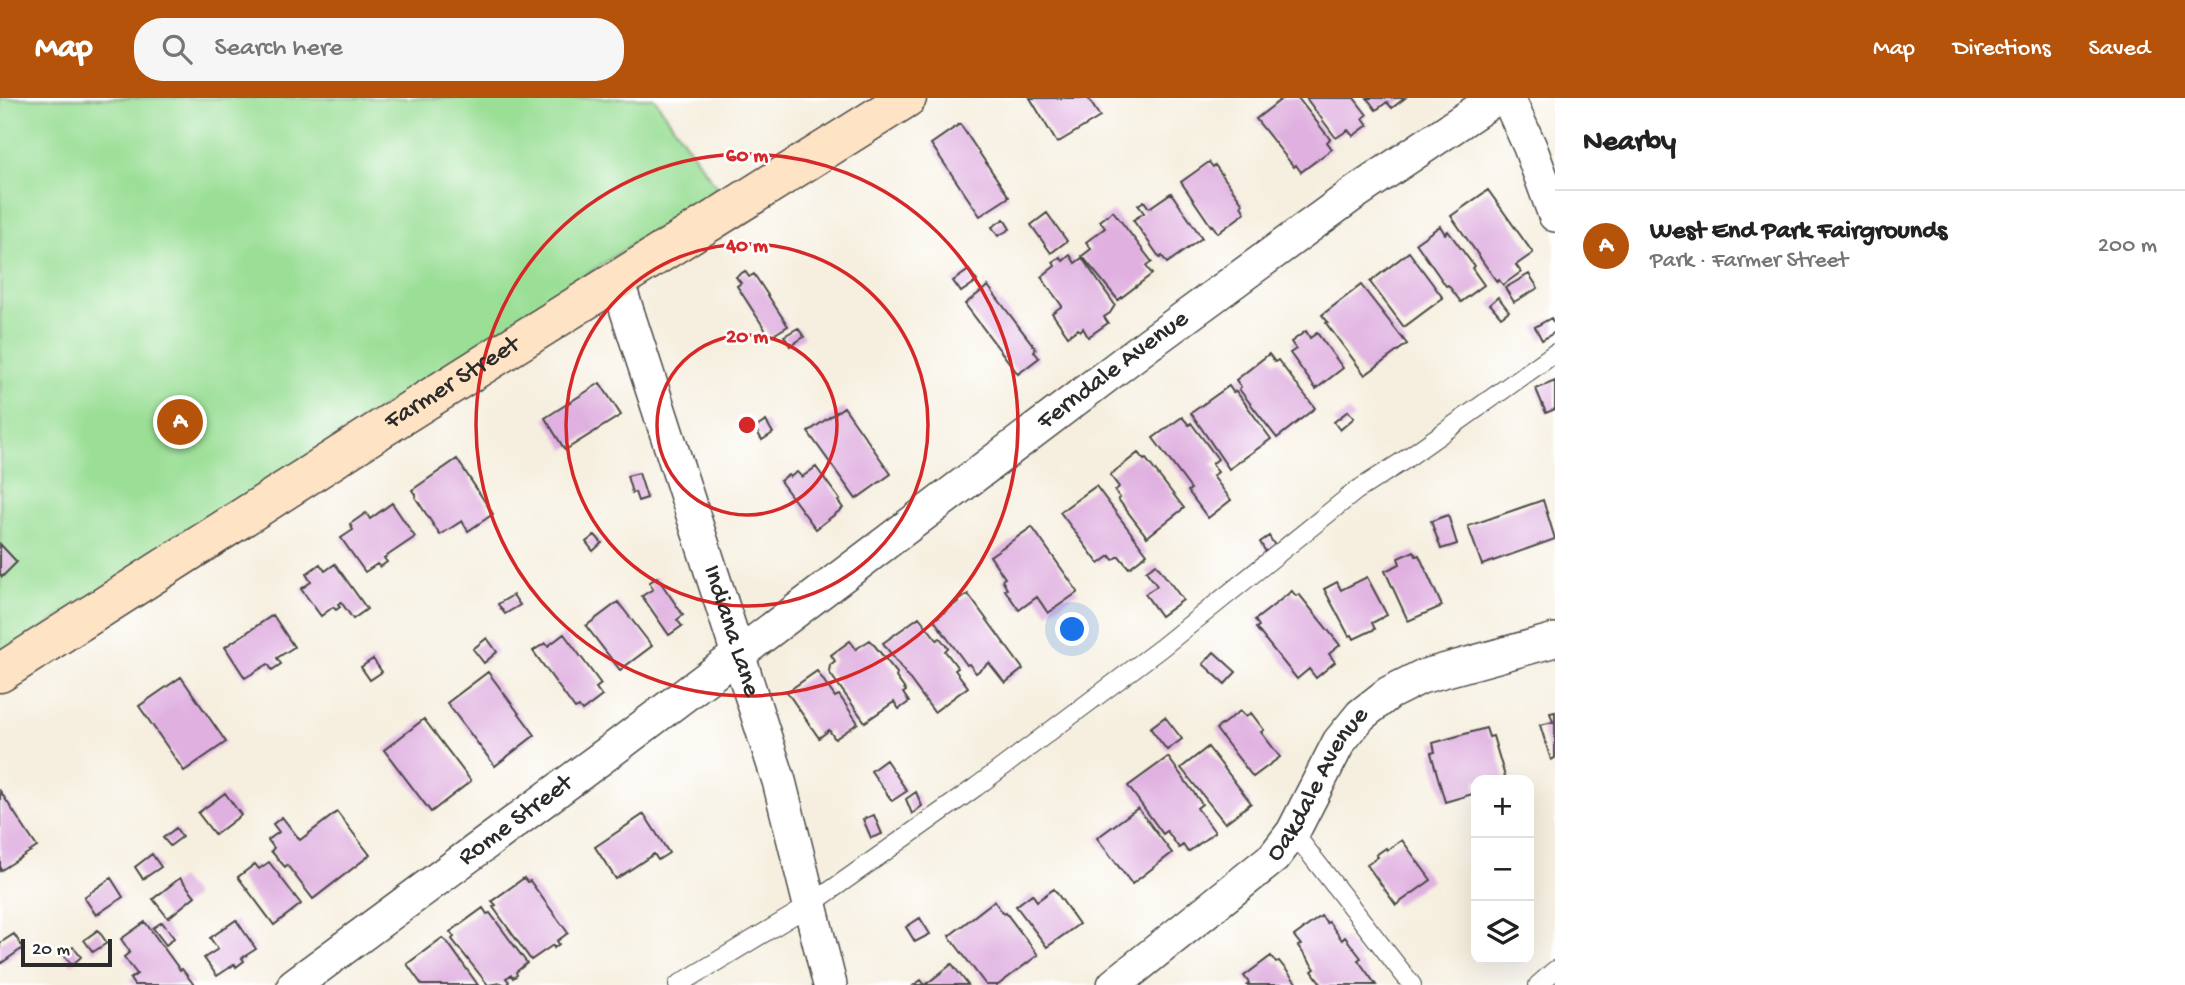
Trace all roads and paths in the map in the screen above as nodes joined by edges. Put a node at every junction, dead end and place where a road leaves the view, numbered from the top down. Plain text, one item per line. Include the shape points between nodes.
1 (907, 98) edge
2 (1496, 98) edge
3 (1508, 98) edge
4 (1555, 215) edge
5 (617, 280) junction
6 (1555, 353) edge
7 (1555, 640) edge
8 (738, 654) junction
9 (0, 672) edge
10 (1293, 832) junction
11 (810, 905) junction
12 (1555, 970) edge
13 (294, 985) edge
14 (677, 985) edge
15 (830, 985) edge
16 (1114, 985) edge
17 (1412, 985) edge
18 (1538, 985) edge

1 - 5 street, Farmer Street
2 - 8 street, Ferndale Avenue via 1352,195
3 - 4 street
5 - 8 street, Indiana Lane
5 - 9 street, Farmer Street
6 - 11 lane via 1356,491 976,788
7 - 10 street, Oakdale Avenue via 1421,677 1389,693 1361,715 1339,742
8 - 11 street, Indiana Lane via 779,781
8 - 13 street, Rome Street
10 - 16 street, Oakdale Avenue via 1266,866
10 - 17 lane
11 - 14 lane
11 - 15 street, Indiana Lane
12 - 18 lane

